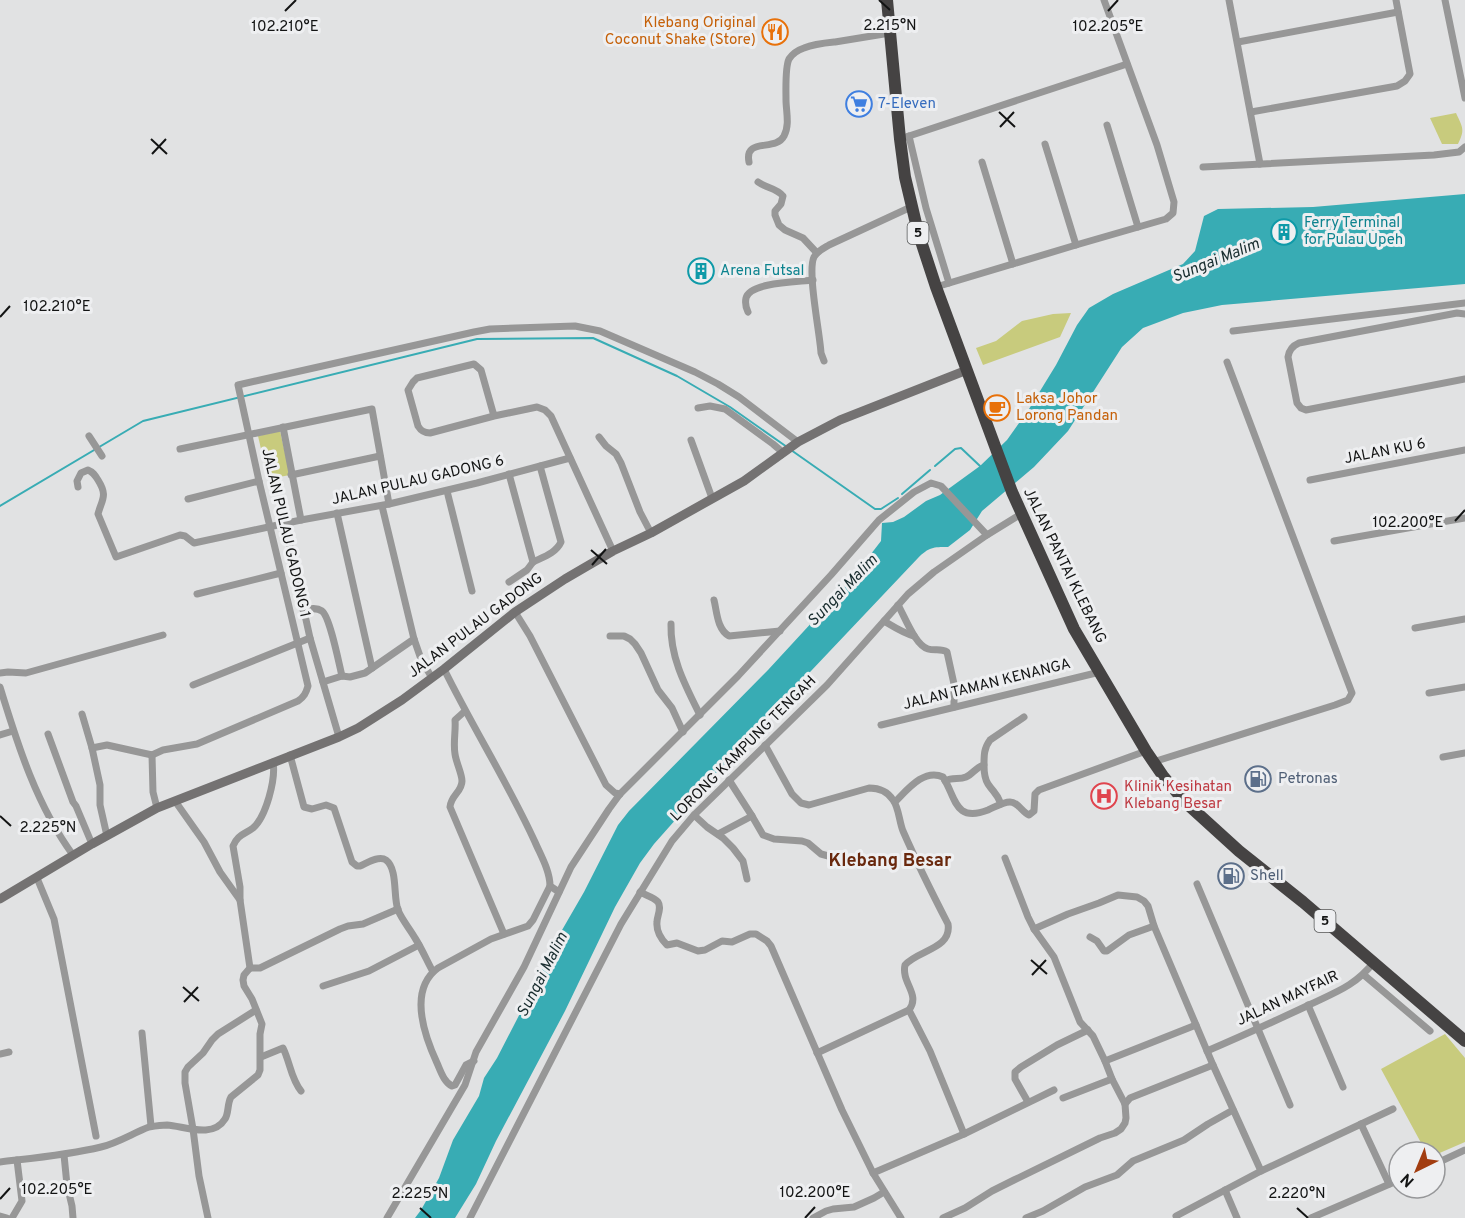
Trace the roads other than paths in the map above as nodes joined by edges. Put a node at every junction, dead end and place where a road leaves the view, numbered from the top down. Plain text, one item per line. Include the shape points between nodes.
1 (887, 0) edge
2 (1104, 0) edge
3 (1229, 0) edge
4 (1396, 0) edge
5 (1445, 0) edge
6 (1398, 12) junction
7 (890, 33) junction
8 (1238, 42) junction
9 (1127, 64) junction
10 (1465, 98) edge
11 (1251, 112) junction
12 (1107, 125) dead end
13 (904, 137) junction
14 (1045, 144) dead end
15 (1465, 147) edge
16 (749, 162) dead end
17 (982, 162) dead end
18 (1260, 164) junction
19 (1203, 166) dead end
20 (758, 182) dead end
21 (911, 207) junction
22 (1138, 227) junction
23 (1076, 245) junction
24 (817, 253) junction
25 (1013, 264) junction
26 (813, 280) junction
27 (949, 283) junction
28 (936, 287) junction
29 (1465, 303) edge
30 (748, 312) dead end
31 (1465, 314) edge
32 (1233, 331) dead end
33 (824, 361) dead end
34 (1227, 362) dead end
35 (967, 370) junction
36 (1465, 379) edge
37 (698, 408) dead end
38 (494, 416) junction
39 (284, 427) junction
40 (249, 434) junction
41 (90, 437) dead end
42 (599, 437) dead end
43 (691, 440) dead end
44 (796, 443) junction
45 (180, 449) dead end
46 (1465, 450) edge
47 (783, 453) junction
48 (102, 456) dead end
49 (380, 456) junction
50 (570, 458) junction
51 (540, 466) junction
52 (509, 474) junction
53 (291, 475) junction
54 (1310, 480) dead end
55 (259, 481) junction
56 (78, 487) dead end
57 (447, 490) junction
58 (712, 498) junction
59 (188, 499) dead end
60 (386, 505) junction
61 (337, 513) junction
62 (1021, 514) junction
63 (1465, 518) edge
64 (301, 520) junction
65 (285, 524) junction
66 (271, 527) junction
67 (651, 533) junction
68 (987, 535) junction
69 (1334, 542) dead end
70 (613, 551) junction
71 (533, 562) junction
72 (281, 573) junction
73 (509, 582) dead end
74 (472, 591) dead end
75 (197, 594) dead end
76 (714, 600) dead end
77 (898, 605) junction
78 (303, 610) junction
79 (515, 612) junction
80 (1465, 619) edge
81 (885, 621) junction
82 (671, 624) dead end
83 (1415, 628) dead end
84 (780, 631) junction
85 (163, 635) dead end
86 (610, 636) dead end
87 (914, 636) junction
88 (310, 638) junction
89 (414, 639) junction
90 (296, 642) junction
91 (372, 668) junction
92 (444, 669) junction
93 (1100, 672) junction
94 (0, 673) edge
95 (342, 676) junction
96 (432, 678) junction
97 (323, 682) junction
98 (193, 685) dead end
99 (0, 687) edge
100 (1465, 687) edge
101 (1429, 693) dead end
102 (954, 707) junction
103 (465, 711) junction
104 (82, 714) dead end
105 (700, 715) junction
106 (1024, 717) dead end
107 (882, 725) dead end
108 (13, 731) junction
109 (683, 732) junction
110 (48, 734) dead end
111 (0, 735) edge
112 (339, 737) junction
113 (765, 745) junction
114 (92, 748) junction
115 (1146, 751) junction
116 (1465, 753) edge
117 (152, 754) junction
118 (290, 755) junction
119 (1443, 758) dead end
120 (273, 762) junction
121 (1153, 762) junction
122 (984, 765) junction
123 (729, 780) junction
124 (945, 781) junction
125 (620, 794) junction
126 (175, 801) junction
127 (895, 802) junction
128 (1001, 804) junction
129 (157, 808) junction
130 (694, 814) junction
131 (752, 816) junction
132 (718, 834) junction
133 (107, 836) junction
134 (92, 844) junction
135 (74, 855) junction
136 (841, 856) dead end
137 (1005, 858) dead end
138 (37, 878) junction
139 (747, 879) dead end
140 (1197, 884) dead end
141 (550, 886) junction
142 (559, 892) junction
143 (640, 892) junction
144 (0, 899) edge
145 (240, 900) junction
146 (398, 909) junction
147 (1154, 926) junction
148 (1034, 929) junction
149 (504, 934) junction
150 (1090, 938) dead end
151 (419, 945) junction
152 (1374, 962) junction
153 (250, 968) junction
154 (433, 972) junction
155 (1364, 975) junction
156 (323, 986) dead end
157 (1308, 1005) junction
158 (256, 1010) junction
159 (909, 1010) junction
160 (1196, 1024) junction
161 (1258, 1029) junction
162 (1088, 1030) junction
163 (1430, 1031) dead end
164 (142, 1033) dead end
165 (1465, 1041) edge
166 (1207, 1051) junction
167 (9, 1052) dead end
168 (817, 1053) junction
169 (0, 1054) edge
170 (261, 1057) junction
171 (1105, 1060) junction
172 (474, 1061) junction
173 (1213, 1065) junction
174 (1112, 1079) junction
175 (1343, 1087) dead end
176 (1054, 1090) dead end
177 (301, 1091) dead end
178 (1063, 1098) dead end
179 (1028, 1102) junction
180 (1125, 1104) junction
181 (1290, 1105) dead end
182 (1393, 1109) dead end
183 (1233, 1110) junction
184 (1361, 1124) junction
185 (152, 1126) junction
186 (193, 1129) junction
187 (964, 1134) junction
188 (96, 1136) dead end
189 (1465, 1150) edge
190 (64, 1155) junction
191 (1447, 1158) edge
192 (17, 1160) junction
193 (0, 1162) edge
194 (1261, 1171) junction
195 (873, 1173) junction
196 (1387, 1181) edge
197 (1387, 1186) edge
198 (1224, 1190) junction
199 (885, 1192) junction
200 (0, 1216) edge
201 (1176, 1216) dead end
202 (10, 1218) edge
203 (73, 1218) edge
204 (208, 1218) edge
205 (387, 1218) edge
206 (470, 1218) edge
207 (813, 1218) edge
208 (901, 1218) edge
209 (943, 1218) edge
210 (1026, 1218) edge
211 (1237, 1218) edge
212 (1311, 1218) edge

1 - 7 highway, JALAN PANTAI KLEBANG / 5
2 - 9 street
3 - 8 street
4 - 6 street
5 - 10 street
6 - 8 street
6 - 11 street via 1410,74 1402,84
7 - 13 highway, JALAN PANTAI KLEBANG / 5
7 - 16 street via 796,51 787,63 785,134 776,143 752,148
8 - 11 street
9 - 13 street
9 - 22 street via 1175,206 1166,219
11 - 18 street
12 - 22 street
13 - 21 highway, JALAN PANTAI KLEBANG / 5
13 - 27 street
14 - 23 street
15 - 18 street via 1459,152 1434,155
17 - 25 street
18 - 19 street
20 - 24 street via 780,191 783,196 775,215 780,225 803,238
21 - 24 street
21 - 28 highway, JALAN PANTAI KLEBANG / 5
22 - 23 street
23 - 25 street
24 - 26 street
25 - 27 street
26 - 30 street via 754,288 746,298
26 - 33 street
27 - 28 street
28 - 35 highway, JALAN PANTAI KLEBANG / 5
29 - 32 street
31 - 36 street via 1299,343 1293,345 1288,357 1297,403 1306,410
34 - 121 street via 1352,693 1348,700 1335,705
35 - 44 main road, JALAN PULAU GADONG via 840,420
35 - 62 highway, JALAN PANTAI KLEBANG / 5
37 - 47 street via 725,408
38 - 38 street via 481,370 470,364 417,378 408,390 421,431 430,433
38 - 50 street via 537,407 545,410
39 - 40 street
39 - 49 street via 372,409
39 - 53 street
40 - 44 street, JALAN PULAU GADONG 1 via 238,387 490,329 575,326 600,331 718,384
40 - 45 street
40 - 55 street, JALAN PULAU GADONG 1
41 - 48 street
42 - 67 street via 621,463
43 - 58 street
44 - 47 main road, JALAN PULAU GADONG
46 - 54 street, JALAN KU 6
47 - 58 main road, JALAN PULAU GADONG
49 - 53 street
49 - 60 street
50 - 51 street, JALAN PULAU GADONG 6
50 - 70 street
51 - 52 street, JALAN PULAU GADONG 6
51 - 71 street via 561,542 554,551
52 - 57 street, JALAN PULAU GADONG 6
52 - 71 street
53 - 64 street
55 - 59 street
55 - 66 street, JALAN PULAU GADONG 1
56 - 66 street, JALAN PULAU GADONG 6 via 80,474 88,470 103,488 98,514 116,557 180,535 194,543
57 - 60 street, JALAN PULAU GADONG 6
57 - 74 street
58 - 67 main road, JALAN PULAU GADONG
60 - 61 street, JALAN PULAU GADONG 6
60 - 89 street
61 - 64 street, JALAN PULAU GADONG 6
61 - 91 street
62 - 68 street, LORONG KAMPUNG TENGAH
62 - 93 highway, JALAN PANTAI KLEBANG / 5 via 1074,629
63 - 69 street
64 - 65 street, JALAN PULAU GADONG 6
65 - 66 street, JALAN PULAU GADONG 6
65 - 78 street
66 - 72 street, JALAN PULAU GADONG 1
67 - 70 main road, JALAN PULAU GADONG
68 - 77 street, LORONG KAMPUNG TENGAH via 922,581
68 - 84 street via 941,486 926,484 879,520
70 - 79 main road, JALAN PULAU GADONG
71 - 73 street
72 - 75 street
72 - 90 street, JALAN PULAU GADONG 1
76 - 84 street via 721,628 729,636
77 - 81 street, LORONG KAMPUNG TENGAH
77 - 87 street
78 - 88 street
78 - 95 street, JALAN PULAU GADONG 1 via 320,609 327,617
79 - 92 main road, JALAN PULAU GADONG
79 - 125 street via 606,784
80 - 83 street
81 - 87 street
81 - 113 street, LORONG KAMPUNG TENGAH
82 - 105 street via 676,663
84 - 105 street
85 - 94 street via 27,673
86 - 109 street via 624,636 635,644
87 - 102 street via 926,648 947,652
88 - 90 street
88 - 97 street
89 - 91 street
89 - 96 street
90 - 98 street
90 - 117 street, JALAN PULAU GADONG 1 via 308,686 303,698 196,744
91 - 95 street via 358,676
92 - 96 main road, JALAN PULAU GADONG
92 - 103 street
93 - 102 street, JALAN TAMAN KENANGA
93 - 115 highway, JALAN PANTAI KLEBANG / 5
95 - 97 street
96 - 112 main road, JALAN PULAU GADONG
97 - 112 street
99 - 108 street
100 - 101 street
102 - 107 street, JALAN TAMAN KENANGA
103 - 141 street via 523,817 549,874
103 - 149 street via 454,720 454,750 462,783 450,807
104 - 114 street
105 - 109 street
106 - 122 street via 986,745
108 - 111 street
108 - 135 street via 45,808
109 - 125 street
110 - 134 street
112 - 118 main road, JALAN PULAU GADONG
113 - 123 street, LORONG KAMPUNG TENGAH
113 - 127 street via 801,803 876,788
114 - 117 street via 107,745
114 - 133 street
115 - 121 highway, JALAN PANTAI KLEBANG / 5
115 - 128 street via 1039,790 1034,811 1029,814 1014,803
116 - 119 street
117 - 129 street
118 - 120 main road, JALAN PULAU GADONG
118 - 146 street via 304,807 334,808 352,862 360,866 379,858 391,865
120 - 126 main road, JALAN PULAU GADONG
120 - 145 street via 274,778 262,814 233,846
121 - 152 highway, JALAN PANTAI KLEBANG / 5 via 1200,817
122 - 124 street via 968,776
122 - 128 street via 987,782
123 - 130 street, LORONG KAMPUNG TENGAH
123 - 131 street
124 - 127 street via 934,774 923,777
124 - 128 street via 952,798 968,813 981,813
125 - 142 street via 571,867
126 - 129 main road, JALAN PULAU GADONG
126 - 145 street
127 - 159 street via 902,828 949,930 944,941 905,965 914,998
129 - 133 main road, JALAN PULAU GADONG
130 - 132 street
130 - 143 street, LORONG KAMPUNG TENGAH
131 - 132 street
131 - 136 street via 768,838 802,841 821,854
132 - 139 street via 742,861
133 - 134 main road, JALAN PULAU GADONG
134 - 135 main road, JALAN PULAU GADONG
135 - 138 main road, JALAN PULAU GADONG
137 - 148 street
138 - 144 main road, JALAN PULAU GADONG
138 - 188 street via 54,918
140 - 161 street
141 - 142 street
141 - 149 street via 528,926
142 - 172 street
143 - 168 street via 658,902 657,929 667,945 677,943 698,951 750,934 767,941
143 - 206 street, LORONG KAMPUNG TENGAH
145 - 153 street
146 - 151 street
146 - 153 street via 340,929 260,968
147 - 148 street via 1144,901 1118,895
147 - 150 street via 1129,935 1107,951
147 - 160 street
148 - 162 street via 1054,957 1080,1022
149 - 154 street
151 - 154 street
151 - 156 street via 369,971
152 - 155 street, JALAN MAYFAIR
152 - 165 highway, JALAN PANTAI KLEBANG / 5
153 - 158 street via 243,980
154 - 172 street via 423,994 421,1011 424,1029 446,1082 455,1085 466,1065
155 - 157 street, JALAN MAYFAIR
155 - 163 street
157 - 161 street, JALAN MAYFAIR
157 - 175 street
158 - 170 street via 262,1024
158 - 186 street via 218,1034 188,1067 184,1077
159 - 168 street
159 - 187 street
160 - 166 street
160 - 171 street
161 - 166 street, JALAN MAYFAIR
161 - 181 street
162 - 171 street
162 - 179 street via 1015,1072
164 - 185 street
166 - 173 street
167 - 169 street
168 - 195 street
170 - 177 street via 283,1048
170 - 186 street via 258,1075 228,1101 223,1123 206,1130
171 - 174 street
172 - 205 street via 465,1085
173 - 180 street via 1130,1098
173 - 183 street
174 - 178 street
174 - 180 street
176 - 179 street
179 - 187 street
180 - 209 street via 1121,1130
182 - 184 street
183 - 194 street
183 - 210 street via 1184,1140 1133,1161 1117,1175
184 - 194 street
184 - 196 street
185 - 186 street
185 - 190 street via 102,1147
186 - 204 street
187 - 195 street
189 - 191 street
190 - 192 street
190 - 203 street
192 - 193 street
192 - 202 street via 22,1201
194 - 198 street
195 - 199 street
197 - 212 street
198 - 201 street
198 - 211 street
199 - 207 street via 854,1207 833,1209
199 - 208 street
200 - 202 street

